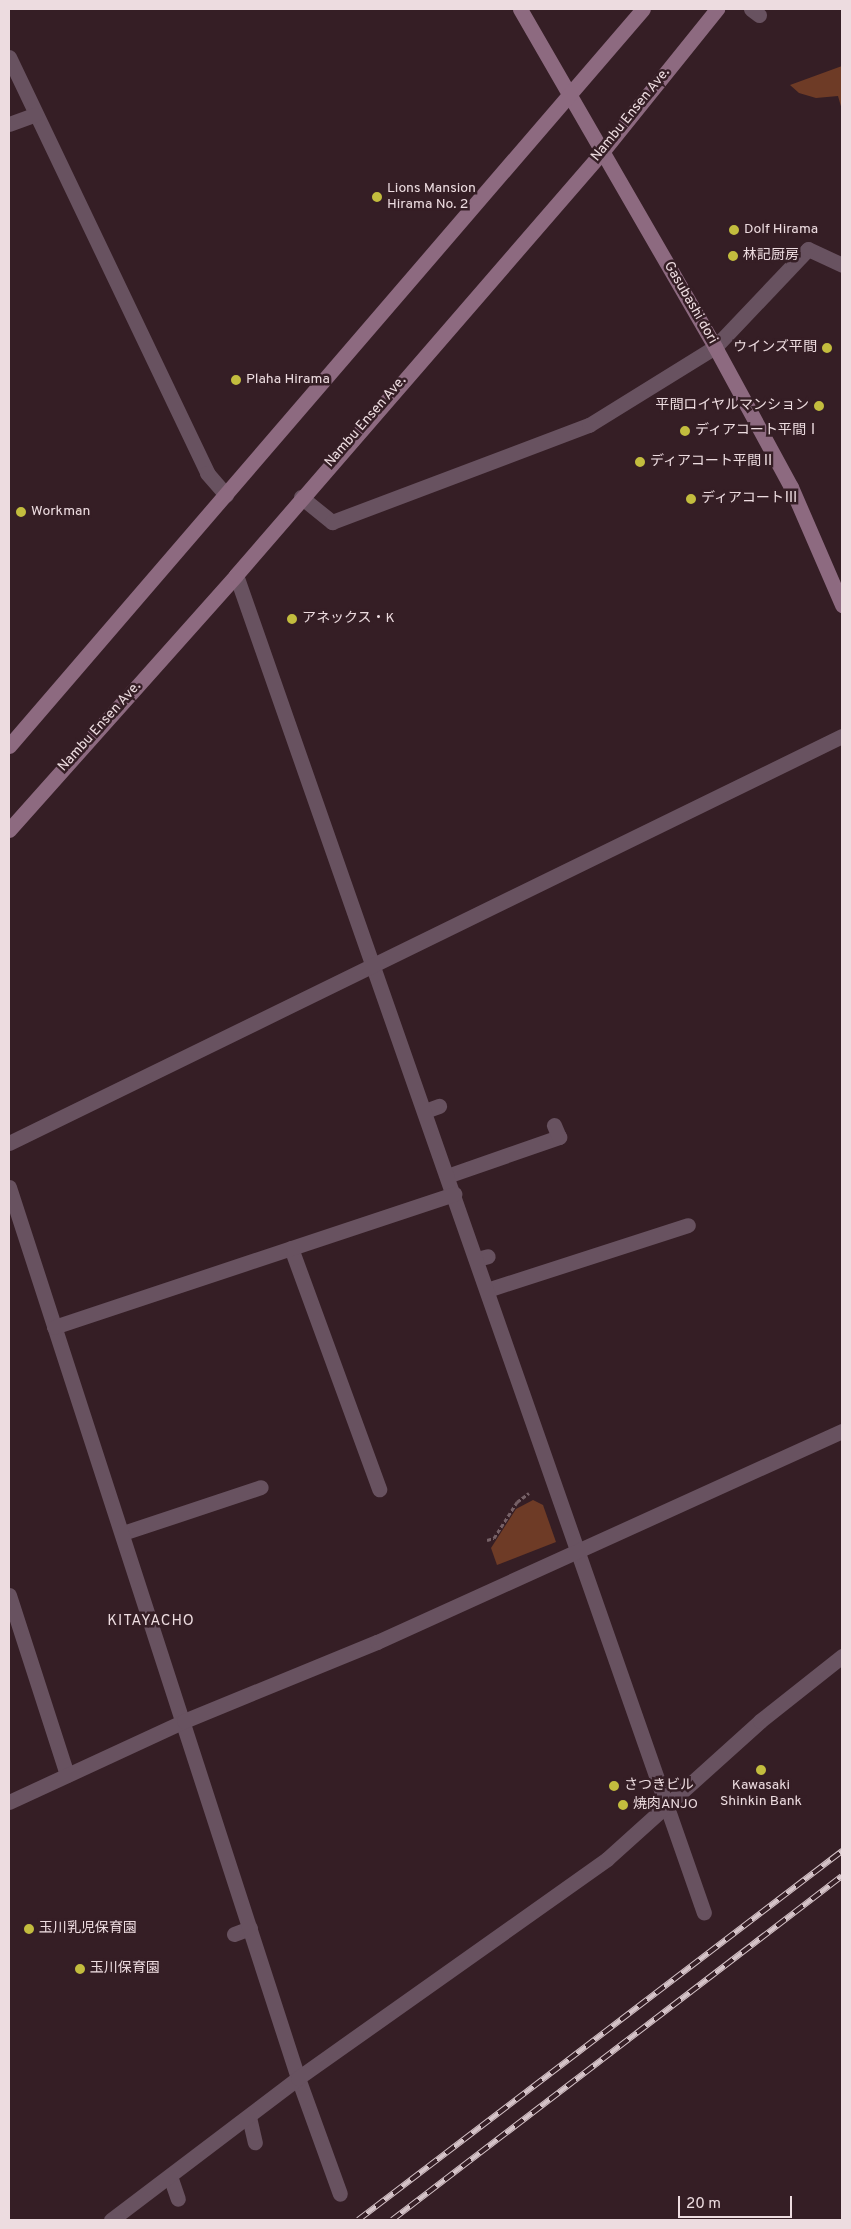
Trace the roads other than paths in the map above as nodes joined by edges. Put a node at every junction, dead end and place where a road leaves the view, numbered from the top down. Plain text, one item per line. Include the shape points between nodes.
1 (520, 9) edge
2 (643, 9) edge
3 (717, 9) edge
4 (9, 57) edge
5 (570, 98) junction
6 (34, 115) junction
7 (9, 124) edge
8 (602, 152) junction
9 (842, 265) edge
10 (715, 347) junction
11 (226, 495) junction
12 (301, 497) junction
13 (236, 575) junction
14 (842, 605) edge
15 (842, 736) edge
16 (9, 746) edge
17 (9, 830) edge
18 (374, 966) junction
19 (554, 1125) dead end
20 (9, 1143) edge
21 (447, 1176) junction
22 (9, 1187) edge
23 (454, 1194) junction
24 (688, 1225) dead end
25 (290, 1248) junction
26 (488, 1290) junction
27 (54, 1327) junction
28 (842, 1430) edge
29 (261, 1487) dead end
30 (379, 1489) dead end
31 (123, 1533) junction
32 (579, 1549) junction
33 (9, 1595) edge
34 (842, 1656) edge
35 (184, 1721) junction
36 (67, 1775) junction
37 (9, 1802) edge
38 (668, 1804) junction
39 (704, 1913) dead end
40 (250, 1928) junction
41 (234, 1934) dead end
42 (298, 2078) junction
43 (249, 2118) junction
44 (255, 2142) dead end
45 (170, 2176) junction
46 (341, 2183) dead end
47 (178, 2200) dead end
48 (111, 2220) edge

1 - 5 street, Gasubashi dori
2 - 5 street
3 - 8 street, Nambu Ensen Ave.
4 - 6 street
5 - 8 street, Gasubashi dori
5 - 11 street
6 - 7 street
6 - 11 street via 207,473
8 - 10 street, Gasubashi dori
8 - 12 street, Nambu Ensen Ave.
9 - 10 street via 808,249
10 - 12 street via 589,425 471,463 332,522
10 - 14 street, Gasubashi dori via 791,487
11 - 16 street
12 - 13 street, Nambu Ensen Ave.
13 - 17 street, Nambu Ensen Ave.
13 - 18 street
15 - 18 street
18 - 20 street
18 - 21 street via 432,1109
19 - 21 street via 559,1137
21 - 23 street
22 - 27 street
23 - 25 street
23 - 26 street via 482,1258
24 - 26 street
25 - 27 street
25 - 30 street
26 - 32 street
27 - 31 street
28 - 32 street
29 - 31 street
31 - 35 street
32 - 35 street via 377,1642
32 - 38 street
33 - 36 street
34 - 38 street via 760,1721
35 - 36 street
35 - 40 street
36 - 37 street
38 - 39 street
38 - 42 street via 607,1859
40 - 41 street
40 - 42 street
42 - 43 street
42 - 46 street
43 - 44 street
43 - 45 street
45 - 47 street
45 - 48 street

